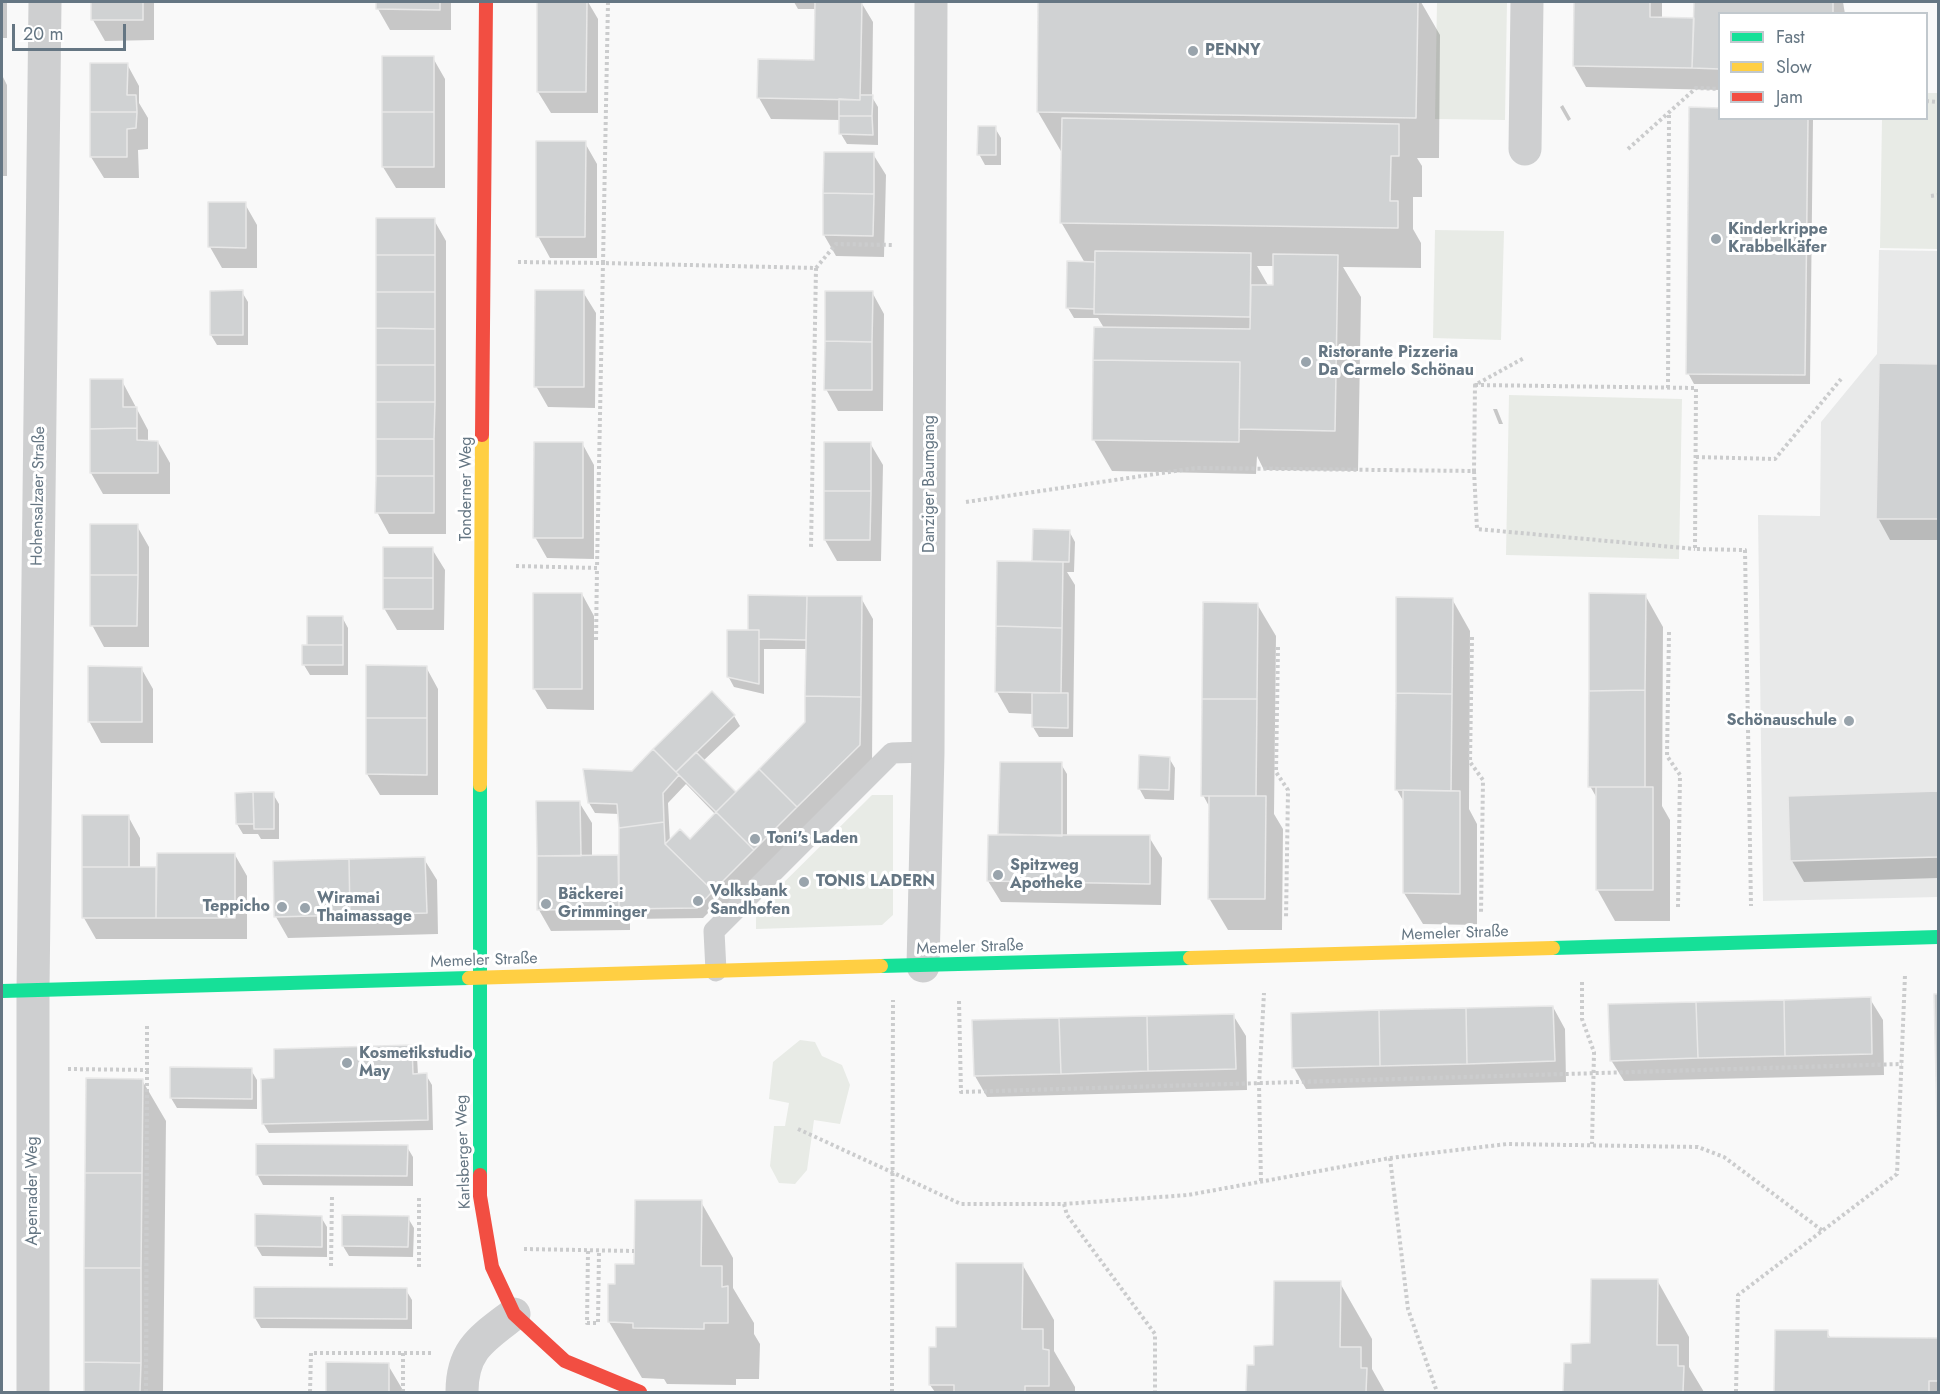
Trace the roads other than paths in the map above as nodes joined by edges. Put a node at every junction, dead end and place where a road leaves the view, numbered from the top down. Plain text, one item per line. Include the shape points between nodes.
1 (45, 2) edge
2 (486, 2) edge
3 (931, 2) edge
4 (1527, 2) edge
5 (1525, 149) dead end
6 (928, 752) junction
7 (1938, 937) edge
8 (908, 966) junction
9 (716, 971) junction
10 (478, 978) junction
11 (17, 990) edge
12 (514, 1314) junction
13 (33, 1392) edge
14 (462, 1392) edge
15 (640, 1392) edge

1 - 11 street, Hohensalzaer Straße
2 - 10 street, Tonderner Weg
3 - 6 street, Danziger Baumgang
4 - 5 street
6 - 8 street, Danziger Baumgang
6 - 9 lane via 892,753 714,931
7 - 8 street, Memeler Straße
8 - 9 street, Memeler Straße
9 - 10 street, Memeler Straße
10 - 11 street, Memeler Straße
10 - 12 street, Karlsberger Weg via 480,1196 492,1267
11 - 13 street, Apenrader Weg via 34,1069
12 - 14 street via 477,1343 468,1356
12 - 15 street, Karlsberger Weg via 565,1361

